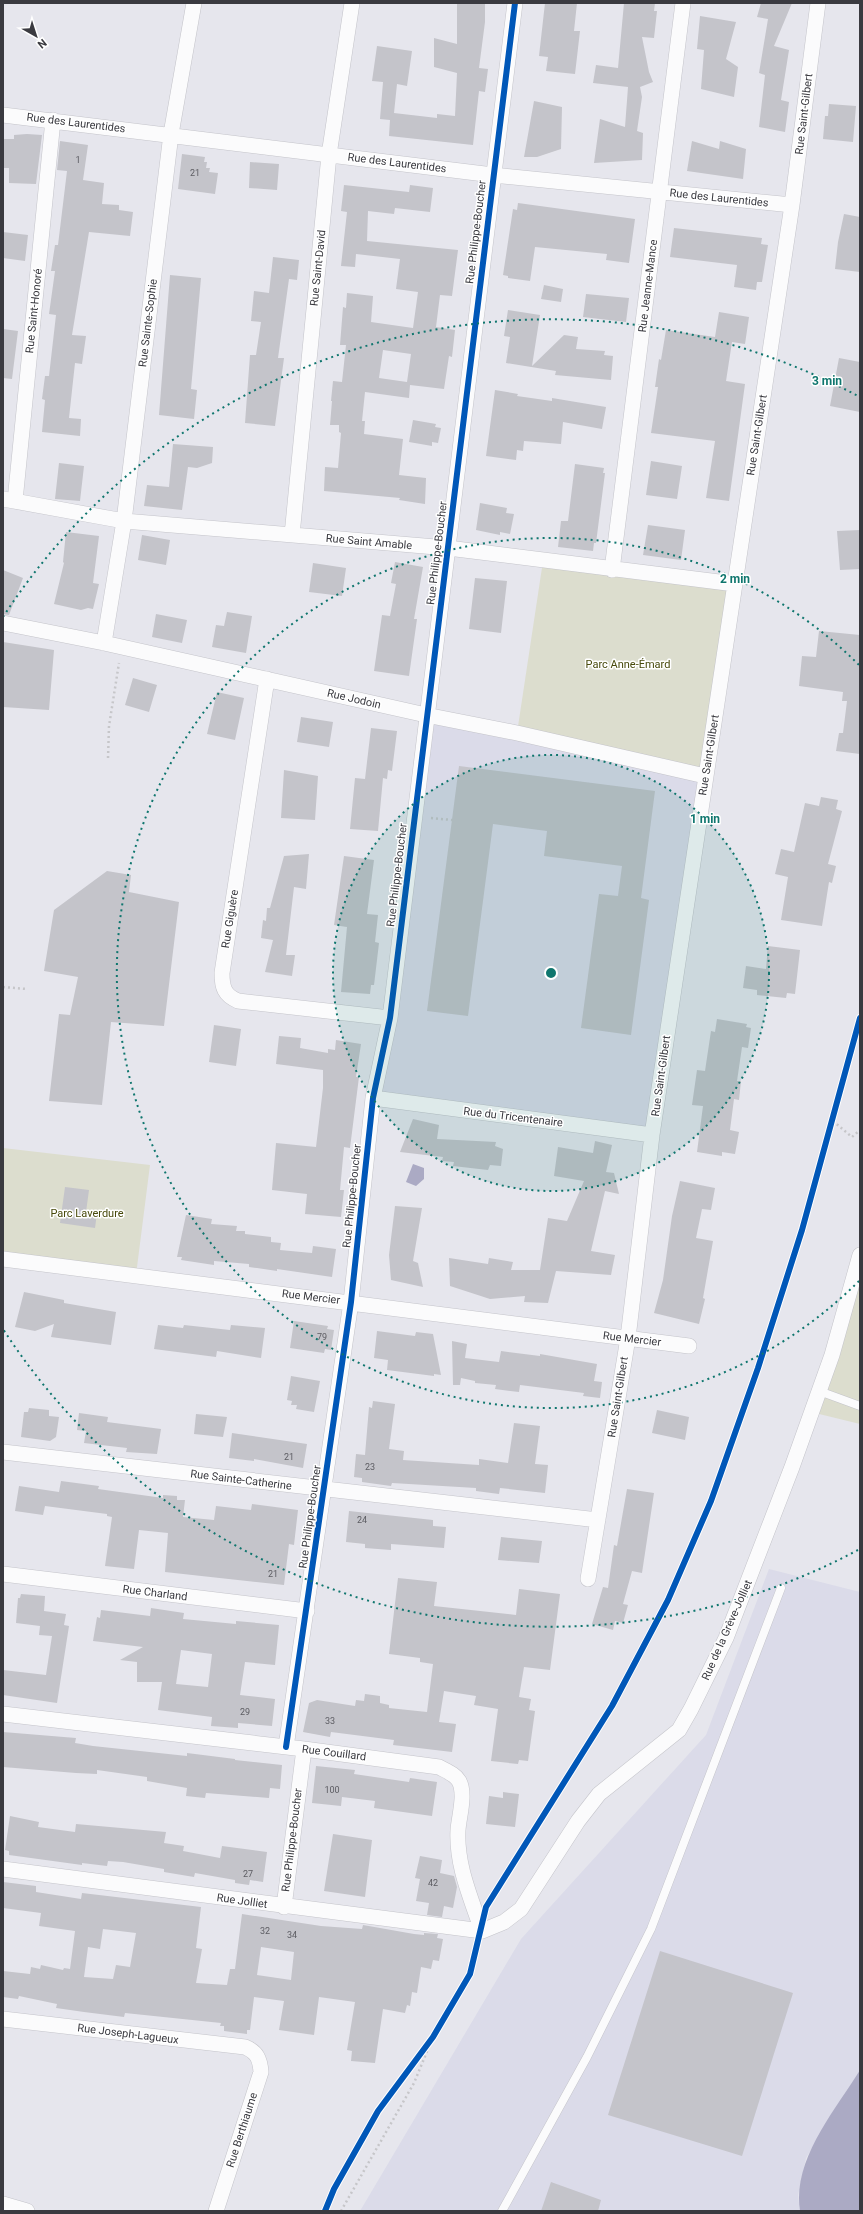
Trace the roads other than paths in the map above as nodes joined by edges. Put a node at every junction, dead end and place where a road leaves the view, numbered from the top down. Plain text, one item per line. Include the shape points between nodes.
1 (194, 3) edge
2 (352, 3) edge
3 (515, 3) edge
4 (683, 3) edge
5 (818, 3) edge
6 (3, 115) edge
7 (53, 120) junction
8 (171, 134) junction
9 (329, 154) junction
10 (493, 175) junction
11 (660, 192) junction
12 (792, 205) junction
13 (9, 500) edge
14 (124, 521) junction
15 (292, 535) junction
16 (448, 548) junction
17 (612, 570) junction
18 (735, 584) junction
19 (3, 623) edge
20 (104, 642) junction
21 (267, 679) junction
22 (426, 715) junction
23 (705, 776) junction
24 (390, 1018) junction
25 (373, 1098) junction
26 (652, 1135) junction
27 (860, 1255) edge
28 (3, 1259) edge
29 (351, 1302) junction
30 (628, 1338) junction
31 (690, 1346) dead end
32 (819, 1391) junction
33 (860, 1406) edge
34 (3, 1452) edge
35 (324, 1490) junction
36 (598, 1520) junction
37 (3, 1574) edge
38 (588, 1579) dead end
39 (781, 1588) dead end
40 (307, 1612) junction
41 (3, 1714) edge
42 (286, 1747) junction
43 (304, 1749) junction
44 (3, 1869) edge
45 (284, 1907) junction
46 (482, 1931) junction
47 (3, 2018) edge
48 (253, 2051) joint
49 (3, 2204) edge
50 (27, 2211) edge
51 (216, 2211) edge
52 (502, 2211) edge

1 - 8 street, Rue Sainte-Sophie
2 - 9 street, Rue Saint-David
3 - 10 street, Rue Philippe-Boucher
4 - 11 street, Rue Jeanne-Mance
5 - 12 street, Rue Saint-Gilbert
6 - 7 street, Rue des Laurentides
7 - 8 street, Rue des Laurentides
7 - 13 street, Rue Saint-Honoré
8 - 9 street, Rue des Laurentides
8 - 14 street, Rue Sainte-Sophie
9 - 10 street, Rue des Laurentides
9 - 15 street, Rue Saint-David
10 - 11 street, Rue des Laurentides
10 - 16 street, Rue Philippe-Boucher
11 - 12 street, Rue des Laurentides
11 - 17 street, Rue Jeanne-Mance
12 - 18 street, Rue Saint-Gilbert
13 - 14 street, Rue Saint Amable
14 - 15 street, Rue Saint Amable
14 - 20 street, Rue Sainte-Sophie
15 - 16 street, Rue Saint Amable
16 - 17 street, Rue Saint Amable
16 - 22 street, Rue Philippe-Boucher
17 - 18 street, Rue Saint Amable
18 - 23 street, Rue Saint-Gilbert
19 - 20 street, Rue Jodoin
20 - 21 street, Rue Jodoin
21 - 22 street, Rue Jodoin
21 - 24 street, Rue Giguère via 222,972 222,987 229,997 238,1001
22 - 23 street, Rue Jodoin
22 - 24 street, Rue Philippe-Boucher
23 - 26 street, Rue Saint-Gilbert
24 - 25 street, Rue Philippe-Boucher
25 - 26 street, Rue du Tricentenaire
25 - 29 street, Rue Philippe-Boucher
26 - 30 street, Rue Saint-Gilbert
27 - 32 street, Rue de la Grève-Jolliet via 832,1355
28 - 29 street, Rue Mercier
29 - 30 street, Rue Mercier
29 - 35 street, Rue Philippe-Boucher
30 - 31 street, Rue Mercier
30 - 36 street, Rue Saint-Gilbert
32 - 33 lane
32 - 46 street, Rue de la Grève-Jolliet via 726,1638 679,1730 599,1794 578,1821 521,1909 504,1922
34 - 35 street, Rue Sainte-Catherine
35 - 36 street, Rue Sainte-Catherine
35 - 40 street, Rue Philippe-Boucher
36 - 38 street, Rue Saint-Gilbert
37 - 40 street, Rue Charland
39 - 52 lane via 651,1929 587,2057
40 - 42 street, Rue Philippe-Boucher
41 - 42 street, Rue Couillard
42 - 43 street, Rue Couillard
43 - 45 street, Rue Philippe-Boucher
43 - 46 street, Rue Couillard via 439,1767 459,1780 462,1792 457,1843 461,1869
44 - 45 street, Rue Jolliet
45 - 46 street, Rue Jolliet
47 - 48 street, Rue Joseph-Lagueux
48 - 51 street, Rue Berthiaume via 258,2056 261,2072
49 - 50 street

